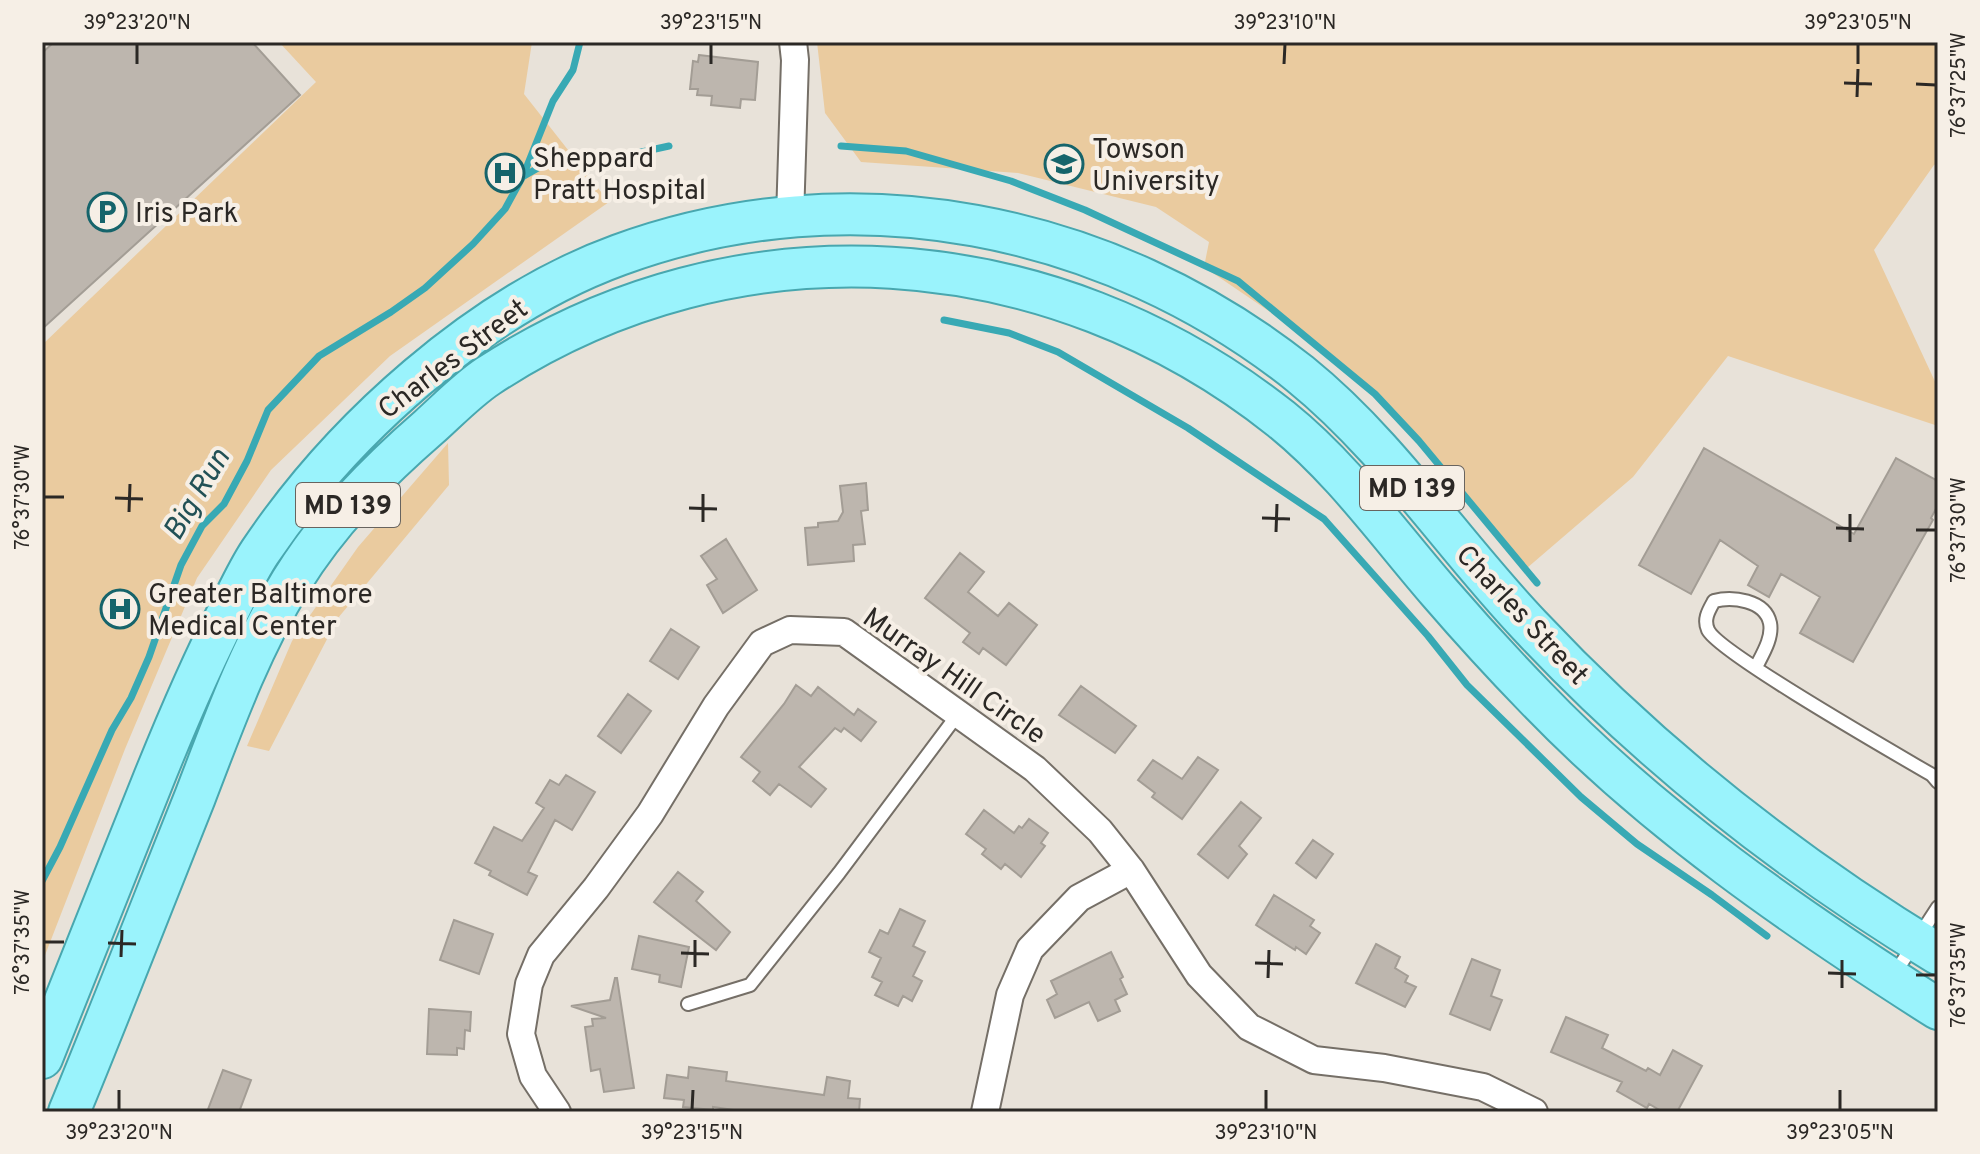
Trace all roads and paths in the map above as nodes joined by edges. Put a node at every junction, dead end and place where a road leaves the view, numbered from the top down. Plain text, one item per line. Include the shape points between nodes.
1 (793, 42) edge
2 (790, 218) junction
3 (946, 272) junction
4 (541, 346) junction
5 (1756, 667) junction
6 (958, 714) junction
7 (1938, 782) edge
8 (1131, 870) junction
9 (1938, 907) edge
10 (1927, 947) edge
11 (1891, 979) junction
12 (688, 1004) dead end
13 (1938, 1009) edge
14 (42, 1058) edge
15 (69, 1112) edge
16 (557, 1112) edge
17 (985, 1112) edge
18 (1534, 1112) edge

1 - 2 street
2 - 3 main road via 823,236 929,248
2 - 4 main road via 761,243 654,270 599,291 569,308
2 - 10 main road, Charles Street / MD 139 via 910,217 1034,237 1164,287 1236,329 1341,412 1524,620 1636,731 1807,868
2 - 14 main road, Charles Street / MD 139 via 723,228 617,256 506,311 366,424 294,504 255,560 189,691
3 - 4 main road, Charles Street / MD 139 via 828,266 728,278 642,300
3 - 11 main road, Charles Street / MD 139 via 1040,292 1117,320 1186,354 1286,422 1344,479 1540,703 1648,803 1806,923
4 - 15 main road, Charles Street / MD 139 via 484,379 381,468 331,525 290,584 242,675
5 - 5 lane via 1717,642 1707,629 1714,601 1729,597 1763,611 1769,635
5 - 7 lane
6 - 8 street, Murray Hill Circle via 1035,769 1100,831
6 - 12 lane via 750,985
6 - 16 street, Murray Hill Circle via 844,632 790,630 762,643 650,814 541,955 529,984 521,1034 533,1076
8 - 17 street via 1079,898 1030,949 1010,995
8 - 18 street, Murray Hill Circle via 1199,975 1249,1027 1314,1060 1483,1087
9 - 10 lane
10 - 11 lane
11 - 13 main road, Charles Street / MD 139

